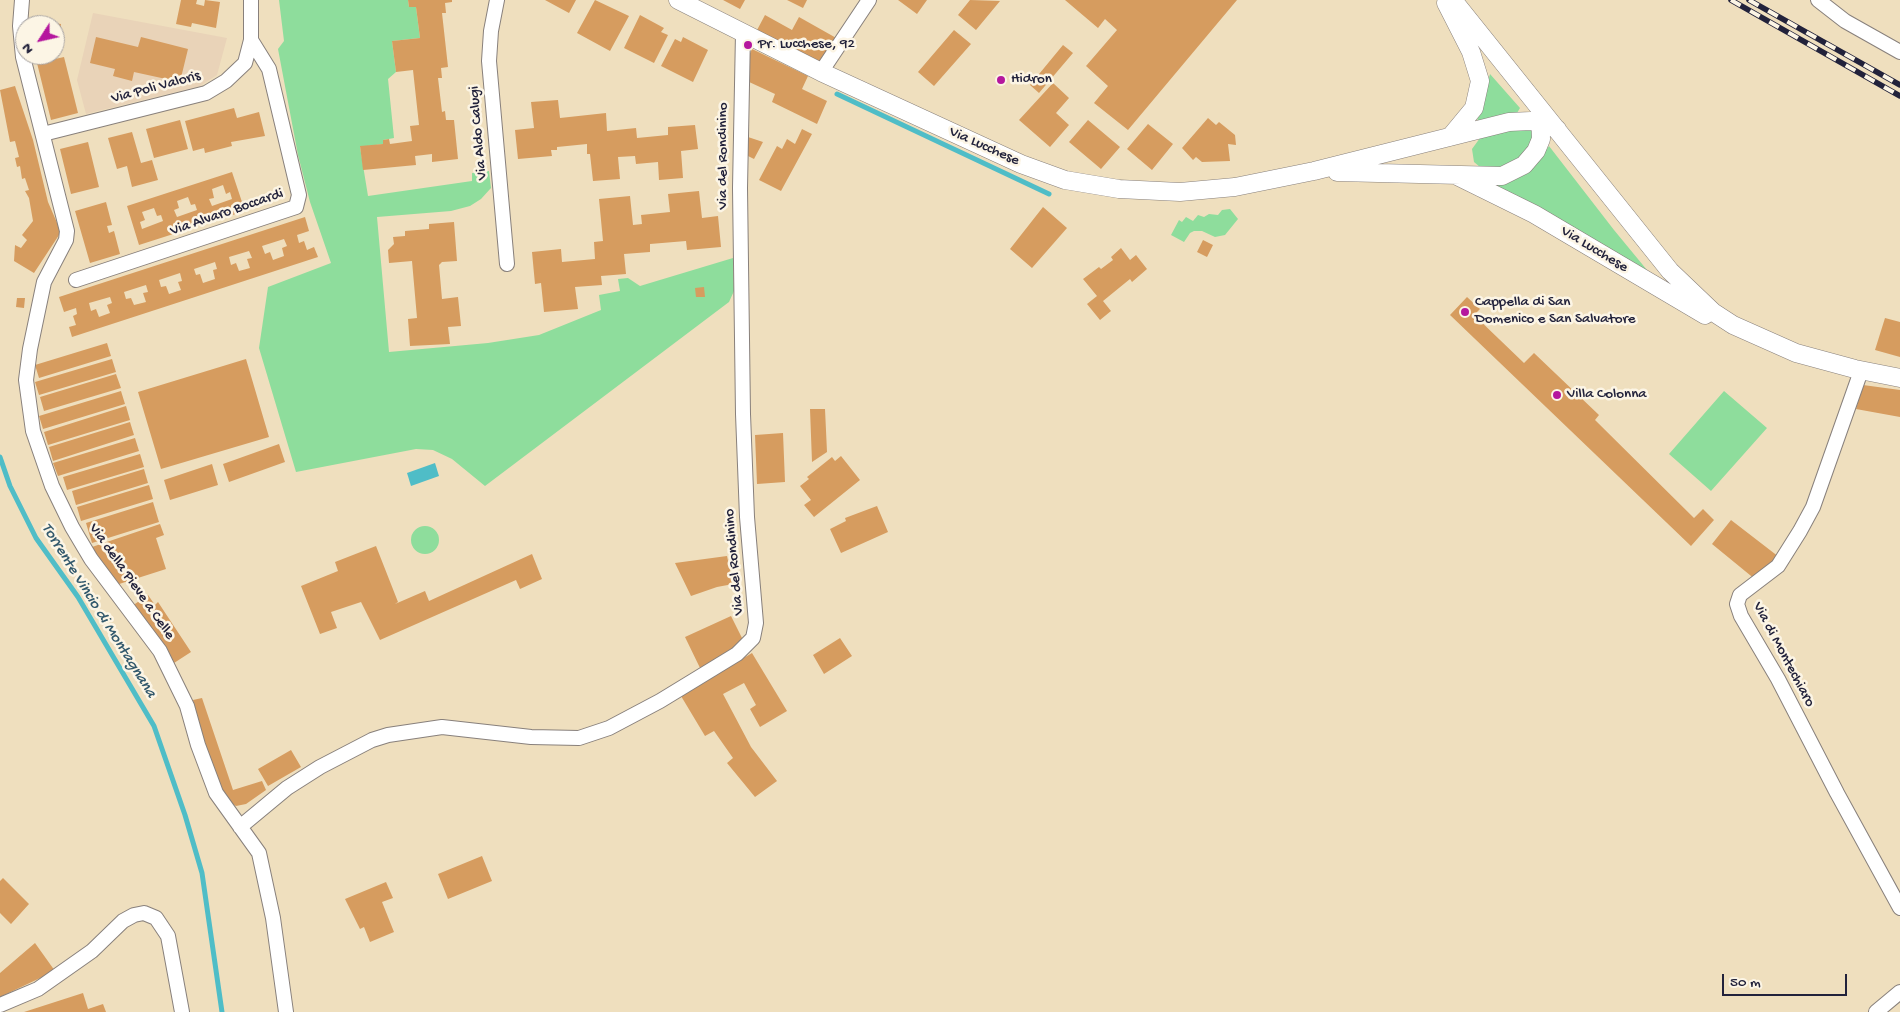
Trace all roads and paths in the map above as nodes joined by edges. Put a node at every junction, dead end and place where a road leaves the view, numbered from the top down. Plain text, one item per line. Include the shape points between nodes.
1 (22, 0) edge
2 (251, 0) edge
3 (497, 0) edge
4 (678, 0) edge
5 (869, 0) edge
6 (1444, 0) edge
7 (1453, 0) edge
8 (1818, 0) edge
9 (743, 33) junction
10 (251, 40) junction
11 (1900, 52) edge
12 (821, 72) junction
13 (1540, 114) junction
14 (43, 134) junction
15 (1450, 138) junction
16 (1314, 171) junction
17 (1456, 175) junction
18 (507, 264) dead end
19 (76, 280) dead end
20 (1733, 325) junction
21 (1862, 371) junction
22 (1900, 378) edge
23 (240, 827) junction
24 (1900, 908) edge
25 (1900, 992) edge
26 (0, 1005) edge
27 (182, 1012) edge
28 (286, 1012) edge
29 (1876, 1012) edge

1 - 14 street, Via della Pieve a Celle via 23,57
2 - 10 street
3 - 18 street, Via Aldo Calugi via 489,61
4 - 9 street, Via Lucchese
5 - 12 street
6 - 15 street via 1471,52 1480,80 1474,108
7 - 13 street, Via Lucchese
8 - 11 street via 1844,21
9 - 12 street, Via Lucchese
9 - 23 street, Via del Rondinino via 740,188 743,414 756,623 753,638 737,654 633,717 579,738 530,737 442,727 372,740 287,788
10 - 14 street, Via Poli Valoris via 245,63 226,81 206,93
10 - 19 street, Via Alvaro Boccardi via 268,69 299,195 296,207
12 - 16 street, Via Lucchese via 1021,164 1065,180 1143,191 1198,192
13 - 15 street, Via Lucchese
13 - 17 street, Via Lucchese via 1541,140 1536,151 1518,170 1494,177
13 - 20 street, Via Lucchese via 1558,129 1670,271 1693,295
14 - 23 street, Via della Pieve a Celle via 67,231 66,240 44,282 30,349 26,380 34,430 52,486 86,551 169,666 187,706 216,792
15 - 16 street, Via Lucchese
16 - 17 street, Via Lucchese
17 - 20 street, Via Lucchese via 1534,214 1684,304 1714,320
20 - 21 street, Via Lucchese via 1796,353
21 - 22 street, Via Lucchese
21 - 24 street, Via di Montechiaro via 1813,507 1778,566 1740,595 1737,604
23 - 28 street, Via della Pieve a Celle via 263,863
25 - 29 street
26 - 27 street via 38,989 92,951 123,920 144,914 156,918 168,936

